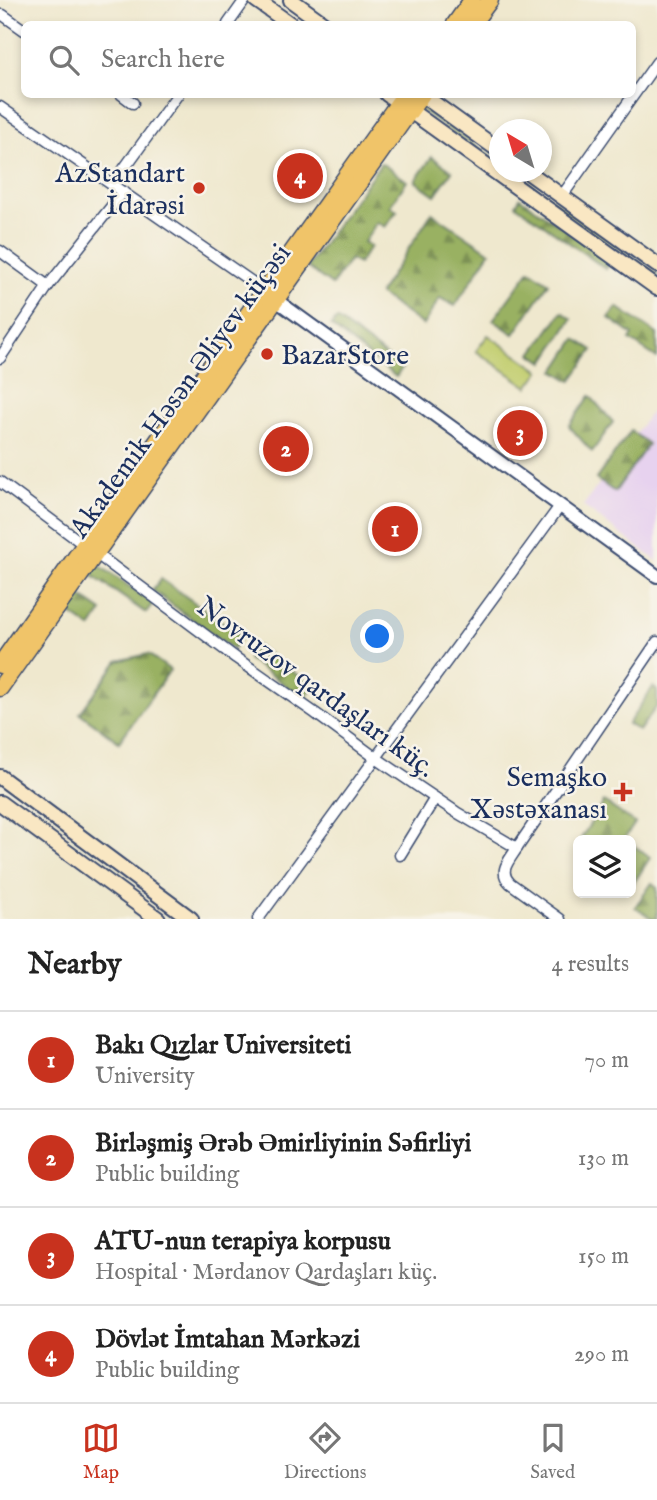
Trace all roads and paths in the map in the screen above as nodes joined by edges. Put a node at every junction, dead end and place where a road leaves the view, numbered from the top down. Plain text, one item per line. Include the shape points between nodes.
1 (245, 0) edge
2 (256, 0) edge
3 (290, 0) edge
4 (472, 0) edge
5 (490, 0) edge
6 (0, 15) edge
7 (230, 21) edge
8 (286, 21) edge
9 (320, 21) edge
10 (456, 21) edge
11 (474, 21) edge
12 (21, 28) edge
13 (657, 62) edge
14 (636, 92) edge
15 (126, 98) edge
16 (175, 98) edge
17 (419, 98) edge
18 (426, 98) edge
19 (631, 98) edge
20 (133, 103) dead end
21 (0, 107) edge
22 (401, 108) edge
23 (489, 144) edge
24 (489, 164) edge
25 (516, 182) edge
26 (542, 182) edge
27 (113, 184) junction
28 (123, 192) junction
29 (562, 196) junction
30 (0, 251) edge
31 (657, 265) edge
32 (48, 286) junction
33 (657, 288) edge
34 (271, 295) junction
35 (0, 358) edge
36 (0, 482) edge
37 (560, 506) junction
38 (90, 549) junction
39 (657, 576) edge
40 (657, 642) edge
41 (0, 665) edge
42 (0, 688) edge
43 (376, 758) junction
44 (0, 777) edge
45 (435, 798) junction
46 (0, 803) edge
47 (517, 848) junction
48 (400, 855) dead end
49 (158, 919) edge
50 (191, 919) edge
51 (258, 919) edge
52 (561, 919) edge

1 - 7 street
2 - 8 main road
3 - 9 main road
4 - 10 main road
5 - 11 main road
6 - 12 street
13 - 14 street
15 - 20 street
16 - 27 street
17 - 22 main road, Akademik Həsən Əliyev küçəsi
18 - 23 main road
19 - 29 street
21 - 27 street
22 - 24 main road
22 - 34 main road, Akademik Həsən Əliyev küçəsi
25 - 33 main road
26 - 29 main road
27 - 28 street
28 - 32 street
28 - 34 street
29 - 31 main road
30 - 32 street
32 - 35 street
34 - 37 street
34 - 38 main road, Akademik Həsən Əliyev küçəsi
36 - 38 street, Novruzov qardaşları küç.
37 - 39 street
37 - 43 street
38 - 41 main road, Akademik Həsən Əliyev küçəsi
38 - 42 main road, Akademik Həsən Əliyev küçəsi
38 - 43 street, Novruzov qardaşları küç.
40 - 47 street
43 - 45 street, Novruzov qardaşları küç.
43 - 51 street
44 - 50 main road
45 - 47 street, Novruzov qardaşları küç.
45 - 48 street
46 - 49 main road
47 - 52 street via 505,877

